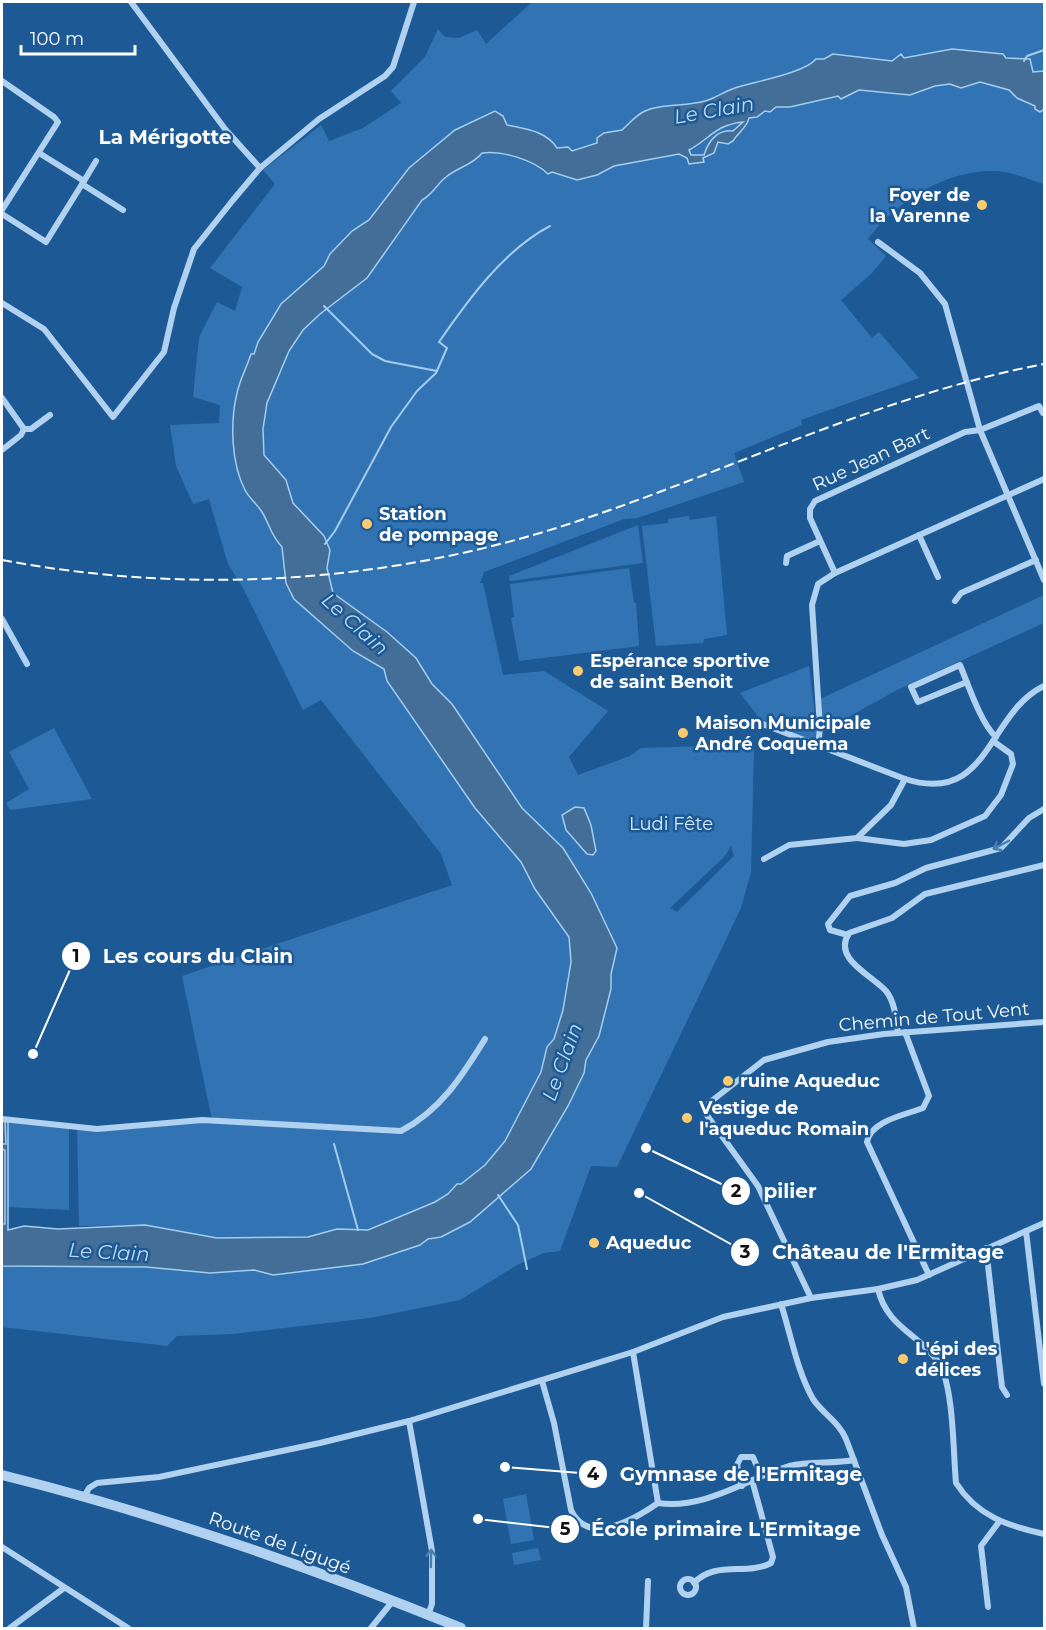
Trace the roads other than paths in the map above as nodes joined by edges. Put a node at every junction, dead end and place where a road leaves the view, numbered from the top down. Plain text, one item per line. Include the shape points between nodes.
1 (131, 2) edge
2 (414, 2) edge
3 (2, 81) edge
4 (39, 153) junction
5 (96, 161) dead end
6 (260, 168) junction
7 (83, 183) junction
8 (123, 210) dead end
9 (2, 212) edge
10 (878, 243) dead end
11 (2, 303) edge
12 (2, 398) edge
13 (1042, 413) dead end
14 (50, 415) dead end
15 (24, 429) junction
16 (980, 430) junction
17 (2, 450) edge
18 (1044, 479) edge
19 (1007, 495) junction
20 (919, 535) junction
21 (820, 541) junction
22 (1036, 560) junction
23 (786, 563) dead end
24 (836, 573) junction
25 (938, 577) dead end
26 (1044, 580) edge
27 (955, 600) dead end
28 (2, 619) edge
29 (27, 664) dead end
30 (966, 682) junction
31 (1044, 686) edge
32 (755, 721) dead end
33 (994, 739) junction
34 (818, 746) junction
35 (905, 779) junction
36 (1044, 808) edge
37 (857, 838) junction
38 (764, 859) dead end
39 (1044, 866) edge
40 (848, 935) junction
41 (1044, 1022) edge
42 (902, 1032) junction
43 (485, 1039) dead end
44 (2, 1119) edge
45 (1044, 1223) edge
46 (1026, 1231) junction
47 (986, 1248) junction
48 (929, 1275) junction
49 (878, 1289) junction
50 (811, 1298) junction
51 (781, 1304) junction
52 (633, 1352) junction
53 (542, 1381) junction
54 (1044, 1384) edge
55 (1007, 1395) dead end
56 (409, 1421) junction
57 (854, 1460) junction
58 (2, 1475) edge
59 (761, 1476) junction
60 (752, 1480) junction
61 (742, 1486) junction
62 (85, 1495) junction
63 (658, 1503) junction
64 (999, 1522) junction
65 (1044, 1534) edge
66 (2, 1547) edge
67 (648, 1581) dead end
68 (694, 1582) dead end
69 (64, 1588) junction
70 (392, 1602) junction
71 (988, 1607) dead end
72 (428, 1615) junction
73 (10, 1629) edge
74 (128, 1629) edge
75 (371, 1629) edge
76 (461, 1629) edge
77 (646, 1629) edge
78 (914, 1629) edge

1 - 6 street via 225,129
2 - 6 street via 393,67 385,76 319,119
3 - 4 street via 58,122
4 - 7 street
4 - 9 street
5 - 7 street
6 - 11 street via 194,249 164,352 113,417 44,329
7 - 8 street
7 - 9 street via 46,242
10 - 16 street via 920,273 948,310
12 - 15 street
13 - 16 street, Rue Jean Bart via 1039,406
14 - 15 street via 31,429
15 - 17 street
16 - 19 street
16 - 21 street, Rue Jean Bart via 965,432 815,501 810,514
18 - 19 street
19 - 20 street
19 - 22 street
20 - 24 street
20 - 25 street
21 - 23 street via 788,556
21 - 24 street, Rue Jean Bart
22 - 26 street
22 - 27 street via 961,593
24 - 34 street via 820,581 812,598
28 - 29 street
30 - 30 street via 960,665 911,687 918,702
30 - 33 street
31 - 33 street via 1024,699
32 - 34 street
33 - 35 street via 978,765 955,781 930,785
33 - 37 street via 1011,754 1013,764 1001,795 985,816 931,840 904,844
34 - 35 street
35 - 37 street via 891,805
36 -> 40 street via 1001,848 926,868 895,883 850,896 829,921 830,930
37 - 38 street via 789,845
39 - 40 street via 926,894 892,918
40 - 42 street via 844,945 847,956 887,992
41 - 42 street, Chemin de Tout Vent
42 - 48 street via 929,1096 923,1108 877,1126 867,1142
42 - 50 street, Chemin de Tout Vent via 828,1042 764,1060 709,1103 706,1114 758,1186
43 - 44 street via 450,1093 426,1116 400,1131 202,1120 97,1129
45 - 46 street
46 - 47 street
46 - 54 street
47 - 48 street
47 - 55 street via 1002,1387
48 - 49 street
49 - 50 street
49 - 64 street via 888,1314 931,1353 944,1374 956,1483 975,1507
50 - 51 street
51 - 52 street via 712,1321
51 - 57 street via 808,1387 816,1403 840,1427
52 - 53 street
52 - 63 street
53 - 56 street
53 - 63 street via 571,1510 578,1522 600,1528 635,1519
56 - 62 street via 159,1477 97,1483
72 -> 56 street via 432,1604 432,1551
57 - 59 street via 795,1465
57 - 78 street via 906,1587
58 - 62 street, Route de Ligugé
59 - 60 street
59 - 61 street via 753,1457 741,1457 737,1465
60 - 61 street
60 - 68 street via 773,1557 771,1563 718,1570 703,1574
61 - 63 street via 679,1506
62 - 70 street, Route de Ligugé via 278,1557
64 - 65 street
64 - 71 street via 981,1546
66 - 69 street
67 - 77 street
69 - 73 street
69 - 74 street
70 - 72 street, Route de Ligugé
70 - 75 street
72 - 76 street, Route de Ligugé

